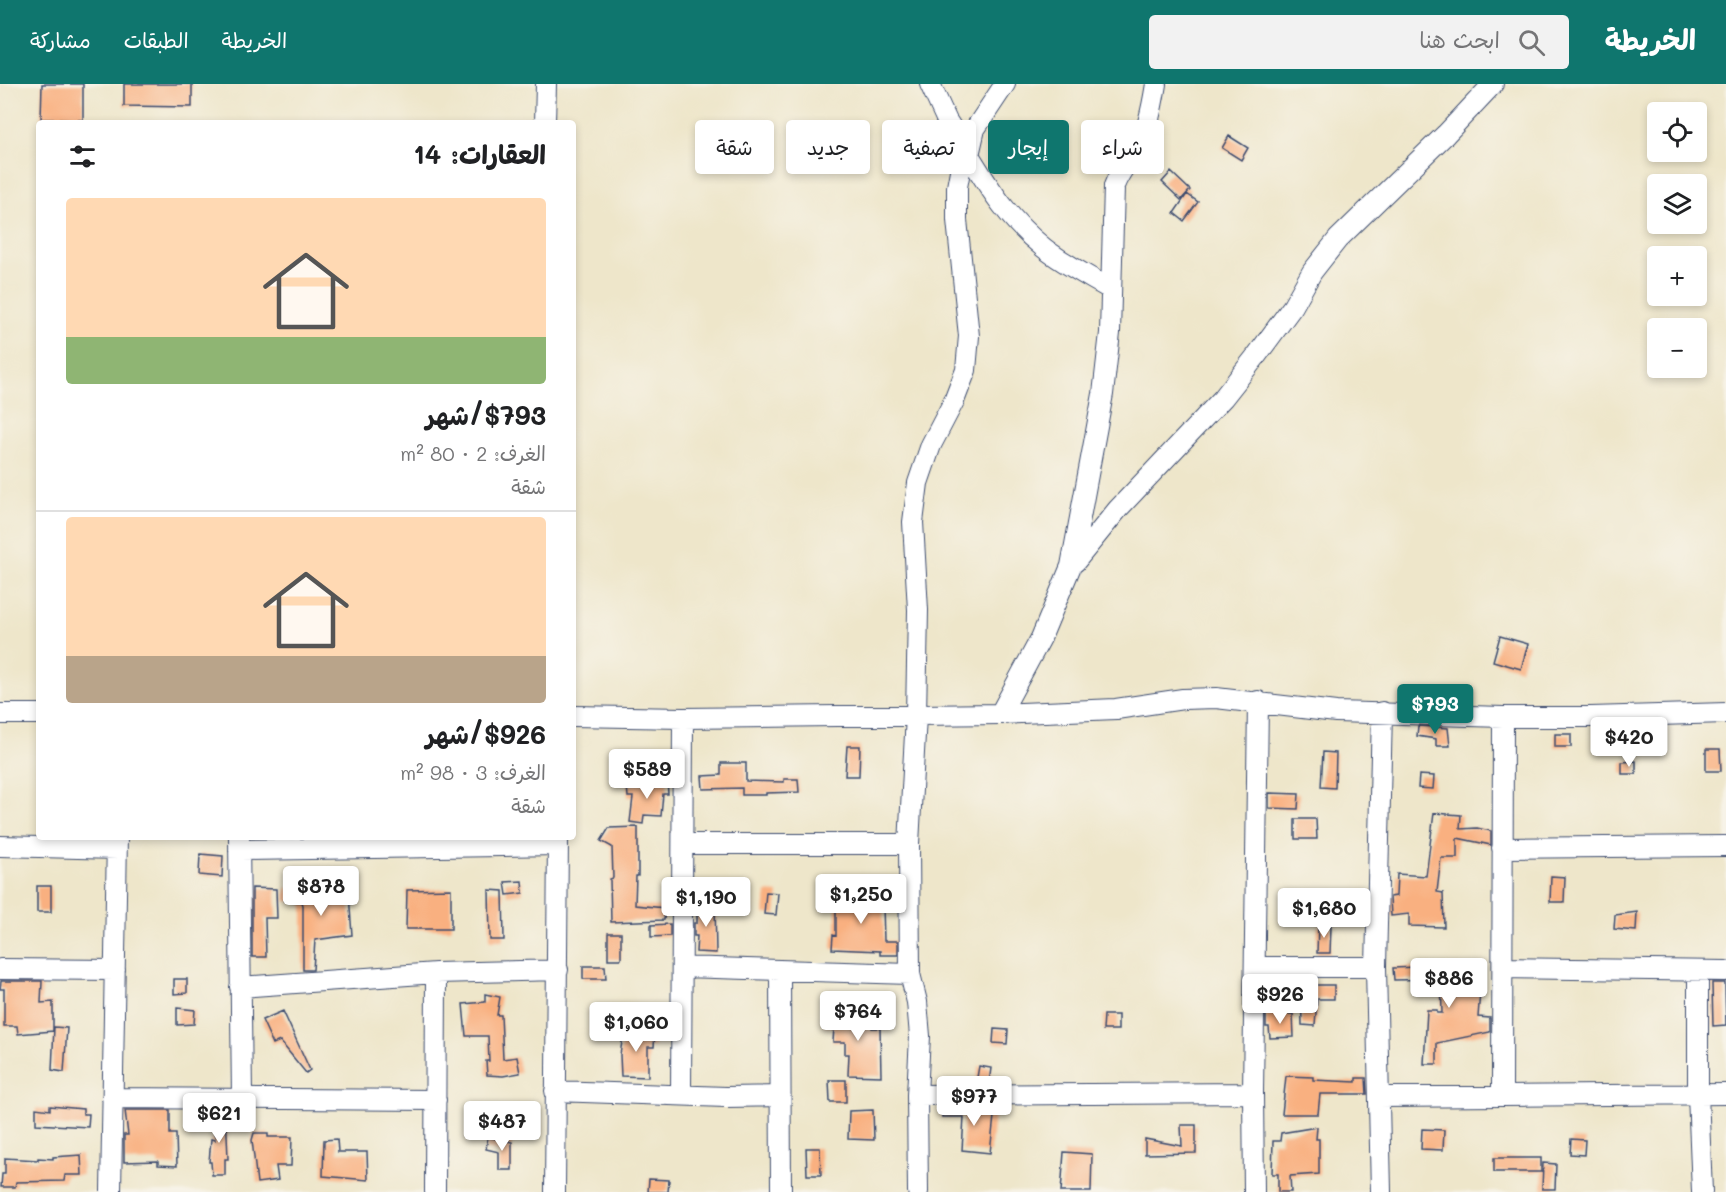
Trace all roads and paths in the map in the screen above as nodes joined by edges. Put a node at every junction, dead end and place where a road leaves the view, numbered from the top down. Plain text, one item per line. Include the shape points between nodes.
1 (546, 84) edge
2 (930, 84) edge
3 (1005, 84) edge
4 (1156, 84) edge
5 (1493, 84) edge
6 (545, 120) edge
7 (947, 120) edge
8 (976, 128) edge
9 (976, 167) edge
10 (959, 174) edge
11 (1110, 289) junction
12 (1071, 566) junction
13 (1258, 701) junction
14 (1382, 712) junction
15 (1726, 713) edge
16 (0, 714) edge
17 (36, 714) edge
18 (1000, 714) junction
19 (576, 716) edge
20 (916, 716) junction
21 (1503, 717) junction
22 (683, 718) junction
23 (558, 841) edge
24 (117, 843) edge
25 (239, 843) edge
26 (683, 844) junction
27 (909, 844) junction
28 (0, 846) edge
29 (1726, 846) edge
30 (1502, 848) junction
31 (683, 967) junction
32 (1256, 967) junction
33 (1376, 967) junction
34 (1503, 968) junction
35 (0, 969) edge
36 (115, 970) junction
37 (558, 970) junction
38 (780, 970) junction
39 (1726, 970) edge
40 (1698, 971) junction
41 (436, 973) junction
42 (910, 974) junction
43 (240, 987) junction
44 (555, 1091) junction
45 (1253, 1093) junction
46 (1698, 1094) junction
47 (1726, 1094) edge
48 (681, 1095) junction
49 (917, 1095) junction
50 (1502, 1095) junction
51 (780, 1096) junction
52 (1380, 1097) junction
53 (112, 1098) junction
54 (242, 1098) junction
55 (436, 1100) junction
56 (111, 1192) edge
57 (435, 1192) edge
58 (555, 1192) edge
59 (781, 1192) edge
60 (918, 1192) edge
61 (1254, 1192) edge
62 (1381, 1192) edge
63 (1702, 1192) edge

1 - 6 street
2 - 7 street
3 - 8 street
4 - 11 street via 1141,140 1114,186
5 - 12 street via 1338,238 1293,306 1223,398 1118,508
9 - 11 street via 996,200 1022,228 1044,248
10 - 20 street via 957,209 969,336 966,370 918,483 913,522 918,610
11 - 12 street via 1103,394
12 - 18 street via 1041,638
13 - 14 street via 1336,712
13 - 18 street via 1183,699 1116,709
13 - 32 street
14 - 21 street
14 - 33 street
15 - 21 street
16 - 17 street
18 - 20 street
19 - 22 street
20 - 22 street
20 - 27 street
21 - 30 street
22 - 26 street
23 - 25 street
23 - 37 street
24 - 28 street
24 - 36 street
25 - 43 street
26 - 27 street
26 - 31 street
27 - 42 street
29 - 30 street
30 - 34 street
31 - 38 street
31 - 48 street
32 - 33 street
32 - 45 street
33 - 52 street
34 - 40 street
34 - 50 street
35 - 36 street
36 - 53 street
37 - 41 street
37 - 44 street
38 - 42 street
38 - 51 street
39 - 40 street
40 - 46 street
41 - 43 street
41 - 55 street
42 - 49 street via 920,1036
43 - 54 street
44 - 48 street
44 - 58 street
45 - 49 street
45 - 61 street
46 - 47 street
46 - 50 street
46 - 63 street
48 - 51 street
49 - 60 street
50 - 52 street
51 - 59 street
52 - 62 street
53 - 54 street
53 - 56 street
54 - 55 street
55 - 57 street

